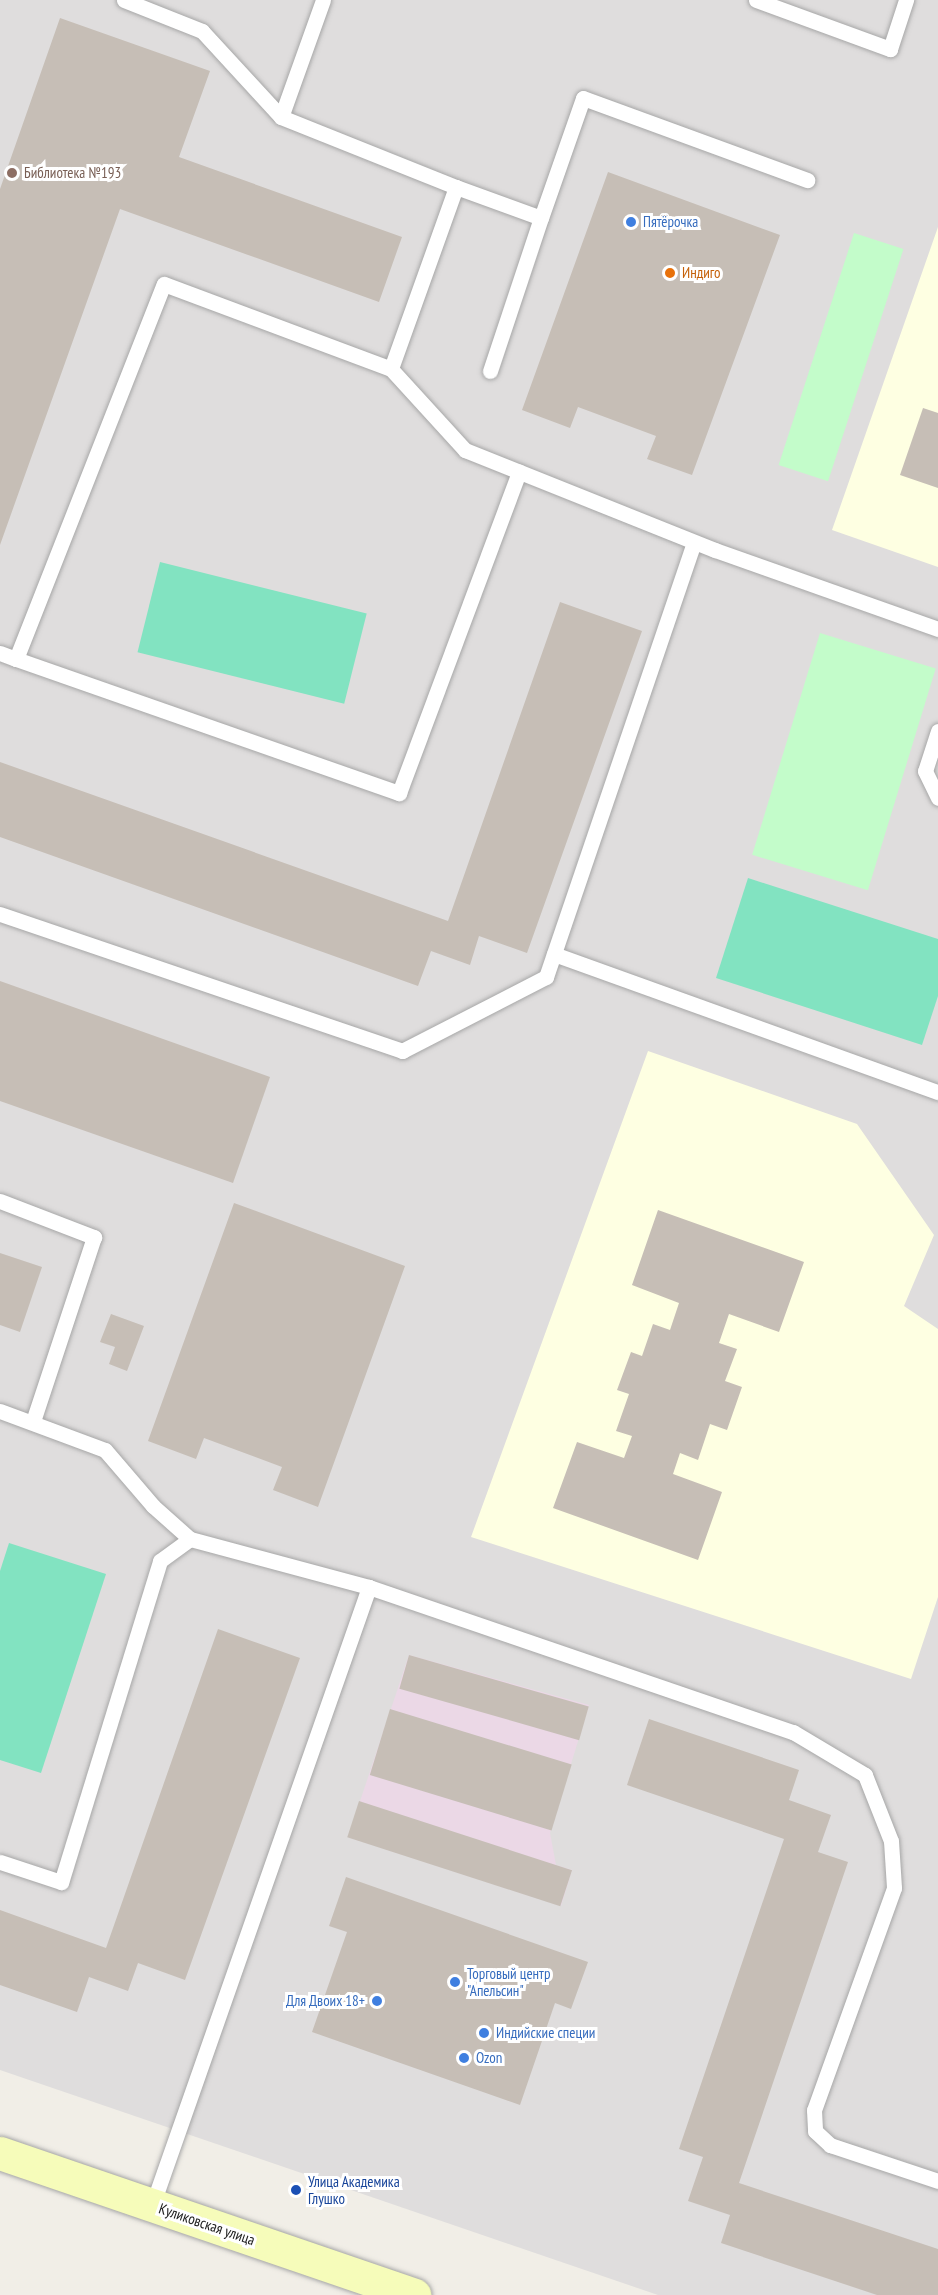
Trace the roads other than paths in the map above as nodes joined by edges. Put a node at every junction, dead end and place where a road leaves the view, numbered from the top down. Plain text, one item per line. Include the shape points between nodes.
1 (124, 0) edge
2 (323, 0) edge
3 (756, 0) edge
4 (906, 0) edge
5 (281, 117) junction
6 (807, 180) dead end
7 (456, 187) junction
8 (541, 218) junction
9 (391, 369) junction
10 (490, 371) dead end
11 (519, 472) junction
12 (694, 542) junction
13 (938, 629) edge
14 (0, 653) edge
15 (16, 659) junction
16 (938, 730) edge
17 (938, 798) edge
18 (0, 914) edge
19 (554, 954) junction
20 (938, 1092) edge
21 (0, 1201) edge
22 (0, 1411) edge
23 (33, 1421) junction
24 (190, 1539) junction
25 (369, 1587) junction
26 (0, 1862) edge
27 (0, 2153) edge
28 (938, 2181) edge
29 (152, 2206) junction
30 (414, 2295) edge

1 - 5 lane via 202,31
2 - 5 lane
3 - 4 lane via 890,49
5 - 7 lane
6 - 8 lane via 583,98
7 - 8 lane
7 - 9 lane
8 - 10 lane
9 - 11 lane via 465,450
9 - 15 lane via 164,284
11 - 12 lane
11 - 15 lane via 399,793
12 - 13 lane
12 - 19 lane
14 - 15 lane
16 - 17 lane via 925,771
18 - 19 lane via 402,1051 546,977
19 - 20 lane
21 - 23 lane via 94,1237
22 - 23 lane
23 - 24 lane via 105,1450 153,1506
24 - 25 lane
24 - 26 lane via 160,1561 61,1882
25 - 28 lane via 793,1732 865,1775 891,1840 894,1888 814,2110 815,2131 830,2145
25 - 29 lane
27 - 29 street, Куликовская улица
29 - 30 street, Куликовская улица

